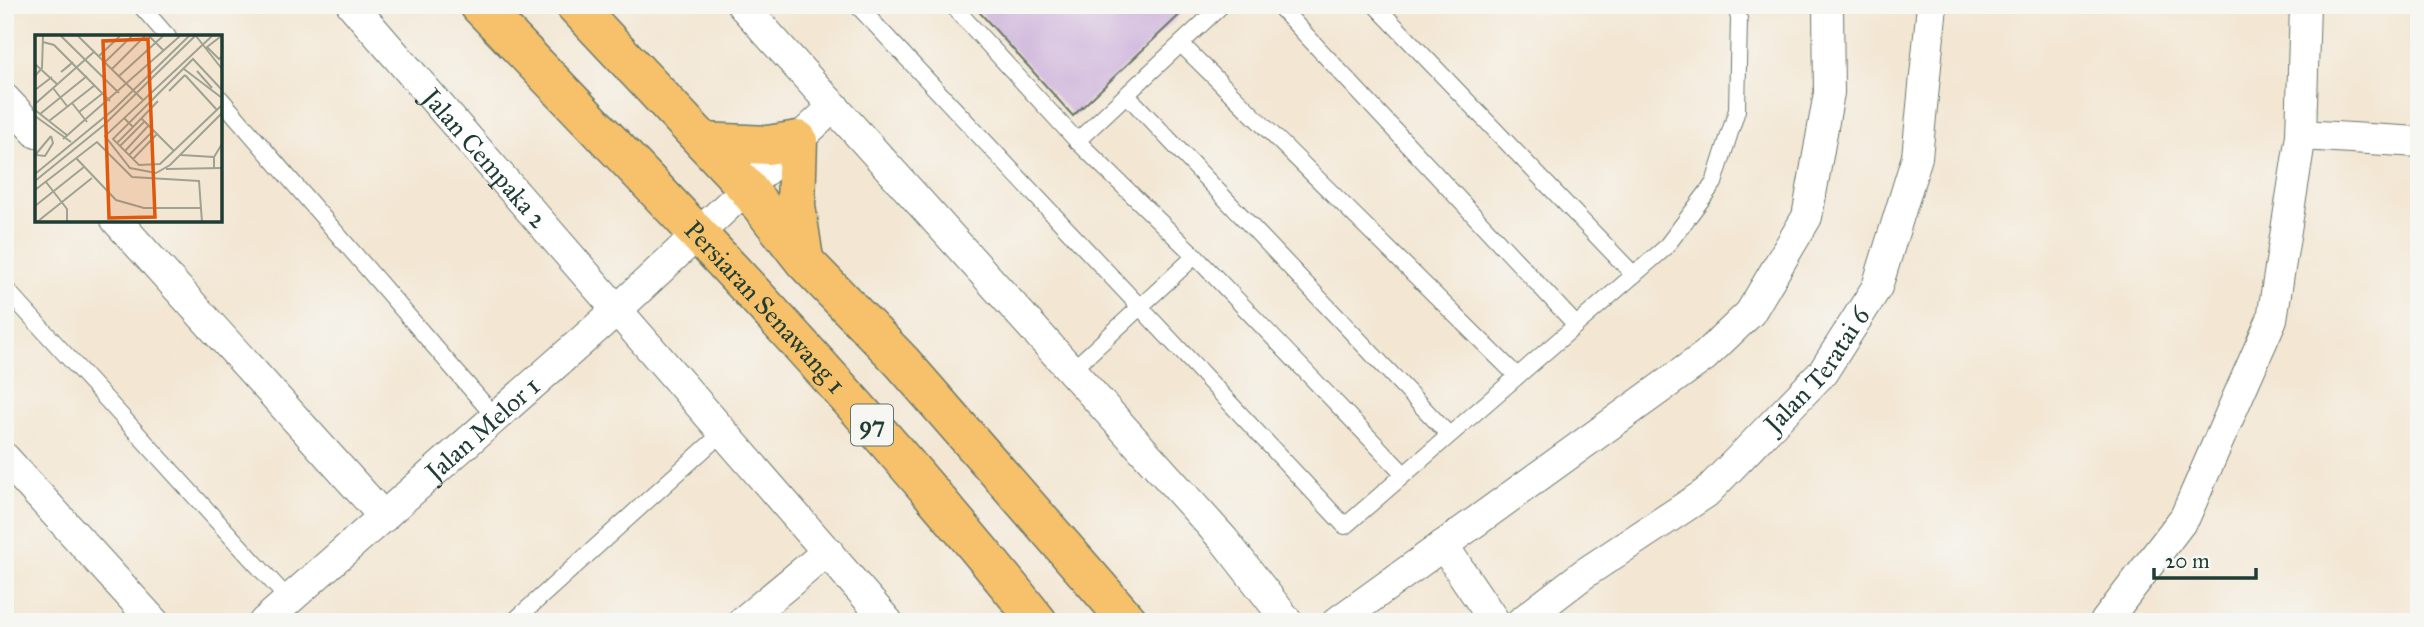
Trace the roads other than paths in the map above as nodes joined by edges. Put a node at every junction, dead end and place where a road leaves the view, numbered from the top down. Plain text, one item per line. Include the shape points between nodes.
1 (140, 5) edge
2 (352, 5) edge
3 (479, 5) edge
4 (575, 5) edge
5 (743, 5) edge
6 (857, 5) edge
7 (952, 5) edge
8 (1222, 5) edge
9 (1278, 5) edge
10 (1374, 5) edge
11 (1736, 5) edge
12 (1828, 5) edge
13 (1931, 5) edge
14 (2305, 5) edge
15 (166, 35) edge
16 (1181, 44) junction
17 (1127, 94) junction
18 (5, 99) edge
19 (222, 100) edge
20 (834, 106) junction
21 (35, 132) edge
22 (2301, 135) junction
23 (799, 140) junction
24 (1077, 141) junction
25 (704, 142) junction
26 (2419, 142) edge
27 (747, 188) junction
28 (118, 222) edge
29 (699, 233) junction
30 (1195, 256) junction
31 (804, 261) junction
32 (1634, 275) junction
33 (5, 288) edge
34 (1139, 308) junction
35 (618, 309) junction
36 (1576, 325) junction
37 (1071, 371) junction
38 (1517, 376) junction
39 (496, 418) junction
40 (722, 433) junction
41 (1449, 435) junction
42 (5, 458) edge
43 (1404, 474) junction
44 (384, 517) junction
45 (1443, 545) junction
46 (828, 551) junction
47 (288, 598) junction
48 (154, 622) edge
49 (264, 622) edge
50 (513, 622) edge
51 (742, 622) edge
52 (888, 622) edge
53 (1038, 622) edge
54 (1129, 622) edge
55 (1288, 622) edge
56 (1337, 622) edge
57 (1495, 622) edge
58 (1521, 622) edge
59 (2105, 622) edge

1 - 15 lane
2 - 35 street, Jalan Cempaka 2
3 - 29 main road, Persiaran Senawang 1 / 97
4 - 25 main road, 97
5 - 20 street
6 - 34 lane
7 - 24 lane
8 - 16 lane
9 - 36 lane
10 - 32 lane
11 - 32 lane via 1737,110 1714,183 1665,247
12 - 45 street via 1829,93 1807,217 1750,313 1704,356
13 - 58 street, Jalan Teratai 6 via 1917,157 1877,287 1823,372 1706,493 1585,573
14 - 22 street
16 - 17 lane
16 - 38 lane
17 - 24 lane
17 - 41 lane
18 - 21 street
19 - 39 lane
20 - 23 street, Jalan Melor 1
20 - 37 street
22 - 26 street
22 - 59 street via 2272,319 2185,517
23 - 25 main road via 768,145
23 - 27 street, Jalan Melor 1
23 - 31 main road via 796,206
24 - 30 lane
25 - 27 main road, 97
27 - 29 street, Jalan Melor 1
27 - 31 main road, 97
28 - 44 street
29 - 35 street, Jalan Melor 1
29 - 53 main road, Persiaran Senawang 1 / 97 via 950,512
30 - 34 lane
30 - 43 lane
31 - 54 main road, 97 via 902,362
32 - 36 lane
33 - 47 lane
34 - 37 lane
34 - 43 lane via 1345,526
35 - 39 street, Jalan Melor 1
35 - 40 street, Jalan Cempaka 2
36 - 38 lane
37 - 55 street via 1224,540
38 - 41 lane
39 - 44 street, Jalan Melor 1
40 - 46 street, Jalan Cempaka 2
40 - 50 lane
41 - 43 lane
42 - 48 street
44 - 47 street, Jalan Melor 1
45 - 56 street
45 - 57 street
46 - 51 street
46 - 52 street, Jalan Cempaka 2
47 - 49 street, Jalan Melor 1

